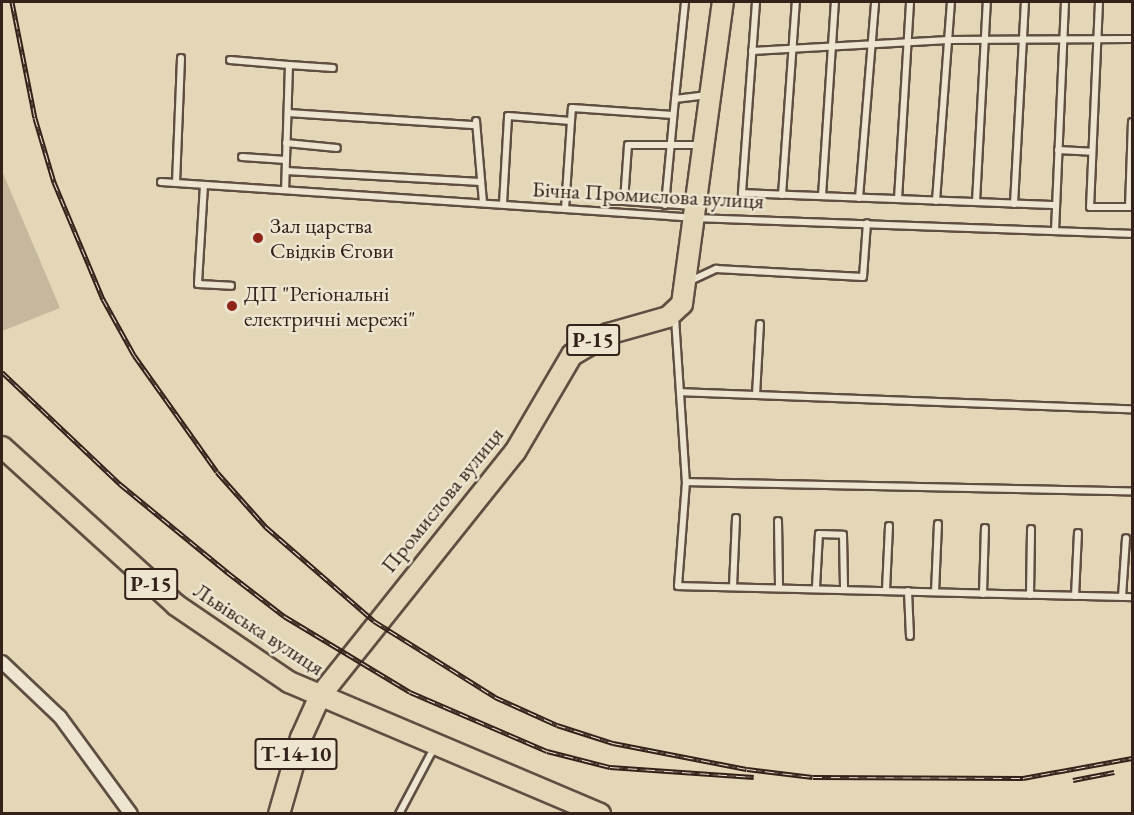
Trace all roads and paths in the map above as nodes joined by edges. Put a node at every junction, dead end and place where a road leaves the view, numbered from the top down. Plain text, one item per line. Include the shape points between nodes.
1 (685, 2) edge
2 (723, 2) edge
3 (756, 2) edge
4 (796, 2) edge
5 (835, 2) edge
6 (875, 2) edge
7 (910, 2) edge
8 (951, 2) edge
9 (987, 2) edge
10 (1025, 2) edge
11 (1065, 2) edge
12 (1099, 2) edge
13 (1098, 37) junction
14 (1023, 38) junction
15 (1063, 38) junction
16 (949, 39) junction
17 (984, 39) junction
18 (1132, 39) edge
19 (908, 42) junction
20 (871, 44) junction
21 (832, 48) junction
22 (792, 49) junction
23 (752, 51) junction
24 (181, 58) dead end
25 (230, 60) dead end
26 (289, 65) junction
27 (333, 68) dead end
28 (711, 94) junction
29 (675, 99) junction
30 (288, 113) junction
31 (674, 115) junction
32 (571, 121) junction
33 (1132, 122) edge
34 (286, 143) junction
35 (670, 145) junction
36 (706, 145) junction
37 (337, 148) dead end
38 (1058, 150) junction
39 (1092, 152) junction
40 (242, 158) dead end
41 (286, 160) junction
42 (286, 171) junction
43 (161, 182) dead end
44 (481, 182) junction
45 (176, 183) junction
46 (204, 185) junction
47 (285, 190) junction
48 (783, 195) junction
49 (822, 196) junction
50 (860, 198) junction
51 (898, 199) junction
52 (612, 201) dead end
53 (624, 201) junction
54 (936, 201) junction
55 (976, 202) junction
56 (483, 203) junction
57 (503, 204) junction
58 (1014, 204) junction
59 (665, 205) junction
60 (1056, 205) junction
61 (1130, 207) edge
62 (565, 209) junction
63 (698, 212) junction
64 (867, 223) junction
65 (1055, 231) junction
66 (1132, 234) edge
67 (689, 281) junction
68 (231, 286) dead end
69 (674, 312) junction
70 (760, 324) dead end
71 (680, 392) junction
72 (756, 396) junction
73 (1132, 410) edge
74 (2, 447) edge
75 (686, 482) junction
76 (1132, 491) edge
77 (736, 518) dead end
78 (778, 521) dead end
79 (938, 524) dead end
80 (889, 526) dead end
81 (985, 528) dead end
82 (1031, 529) dead end
83 (1078, 533) dead end
84 (1126, 538) dead end
85 (733, 586) junction
86 (778, 587) junction
87 (816, 587) junction
88 (844, 588) junction
89 (886, 590) junction
90 (908, 591) junction
91 (935, 592) junction
92 (983, 594) junction
93 (1030, 595) junction
94 (1075, 596) junction
95 (1122, 597) junction
96 (1132, 597) edge
97 (910, 636) dead end
98 (2, 662) edge
99 (320, 696) junction
100 (436, 745) junction
101 (131, 813) edge
102 (279, 813) edge
103 (399, 813) edge
104 (600, 813) edge

1 - 29 lane
2 - 28 main road
3 - 23 lane
4 - 22 lane
5 - 21 lane
6 - 20 lane
7 - 19 lane
8 - 16 lane
9 - 17 lane
10 - 14 lane
11 - 15 lane
12 - 13 lane
13 - 15 lane
13 - 18 lane
13 - 39 lane
14 - 15 lane
14 - 17 lane
14 - 58 lane
15 - 38 lane
16 - 17 lane
16 - 19 lane
16 - 54 lane
17 - 55 lane
19 - 20 lane
19 - 51 lane
20 - 21 lane
20 - 50 lane
21 - 22 lane
21 - 49 lane
22 - 23 lane
22 - 48 lane
23 - 48 lane via 742,193
24 - 45 lane
25 - 26 lane
26 - 27 lane
26 - 30 lane
28 - 29 lane
28 - 36 main road
29 - 31 lane
30 - 34 lane
30 - 44 lane via 476,123
31 - 32 lane via 572,108
31 - 35 lane
32 - 57 lane via 508,117
32 - 62 lane
33 - 61 lane
34 - 37 lane
34 - 41 lane
35 - 36 lane
35 - 53 lane via 628,145
35 - 59 lane
36 - 63 main road
38 - 39 lane
38 - 60 lane
39 - 61 lane via 1090,207
40 - 41 lane
41 - 42 lane
42 - 44 lane
42 - 47 lane
43 - 45 lane, Бічна Промислова вулиця
44 - 56 lane
45 - 46 lane, Бічна Промислова вулиця
46 - 47 lane, Бічна Промислова вулиця
46 - 68 lane via 198,284
47 - 56 lane, Бічна Промислова вулиця
48 - 49 lane
49 - 50 lane
50 - 51 lane
51 - 54 lane
52 - 53 lane
53 - 59 lane
54 - 55 lane
55 - 58 lane
56 - 57 lane, Бічна Промислова вулиця
57 - 62 lane, Бічна Промислова вулиця
58 - 60 lane
59 - 63 lane
60 - 65 lane
62 - 63 lane, Бічна Промислова вулиця
63 - 64 lane, Бічна Промислова вулиця
63 - 67 main road
64 - 65 lane, Бічна Промислова вулиця
64 - 67 lane via 864,277 716,269
65 - 66 lane, Бічна Промислова вулиця
67 - 69 main road
69 - 71 lane
69 - 99 main road, Промислова вулиця / Р-15 via 587,343 572,354 515,452
70 - 72 lane
71 - 72 lane
71 - 75 lane
72 - 73 lane
74 - 99 main road, Львівська вулиця / Р-15 via 176,605 289,682
75 - 76 lane
75 - 85 lane via 678,586
77 - 85 lane
78 - 86 lane
79 - 91 lane
80 - 89 lane
81 - 92 lane
82 - 93 lane
83 - 94 lane
84 - 95 lane
85 - 86 lane
86 - 87 lane
87 - 88 lane
87 - 88 lane via 819,534 843,535
88 - 89 lane
89 - 90 lane
90 - 91 lane
90 - 97 lane
91 - 92 lane
92 - 93 lane
93 - 94 lane
94 - 95 lane
95 - 96 lane
98 - 101 street via 60,717
99 - 100 main road, Львівська вулиця
99 - 102 main road, Т-14-10 via 301,738
100 - 103 lane
100 - 104 main road, Львівська вулиця

